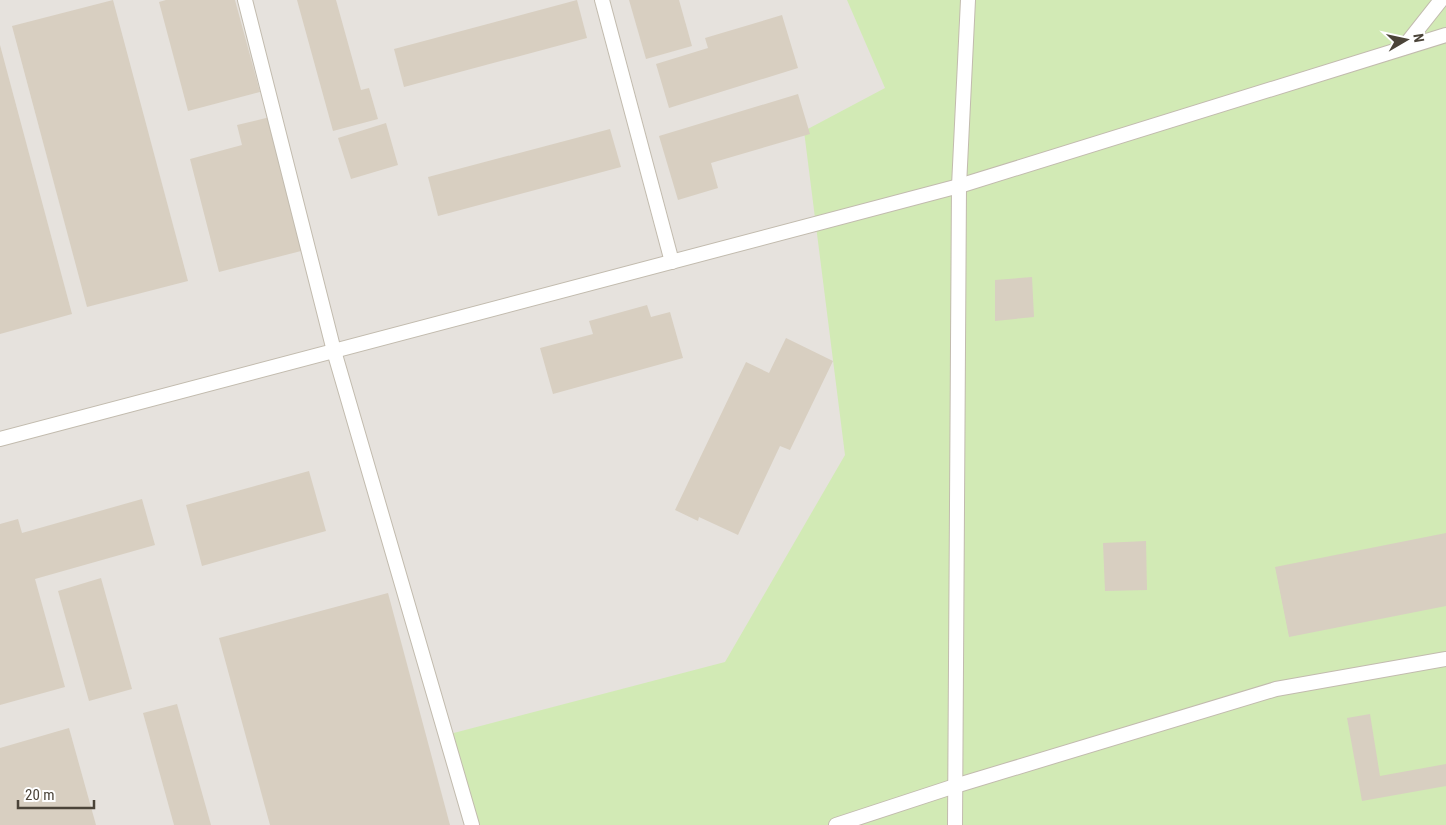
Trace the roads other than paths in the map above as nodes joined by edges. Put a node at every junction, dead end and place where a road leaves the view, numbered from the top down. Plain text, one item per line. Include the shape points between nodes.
1 (245, 0) edge
2 (602, 0) edge
3 (968, 0) edge
4 (1442, 0) edge
5 (1446, 35) edge
6 (1403, 48) junction
7 (959, 186) junction
8 (672, 262) junction
9 (334, 351) junction
10 (0, 439) edge
11 (1446, 659) edge
12 (955, 786) junction
13 (472, 825) edge
14 (836, 825) edge
15 (956, 825) edge

1 - 9 lane
2 - 8 lane
3 - 7 lane
4 - 6 lane
5 - 6 lane
6 - 7 lane
7 - 8 lane
7 - 12 lane
8 - 9 lane
9 - 10 lane
9 - 13 lane
11 - 12 lane via 1276,689
12 - 14 lane
12 - 15 lane

